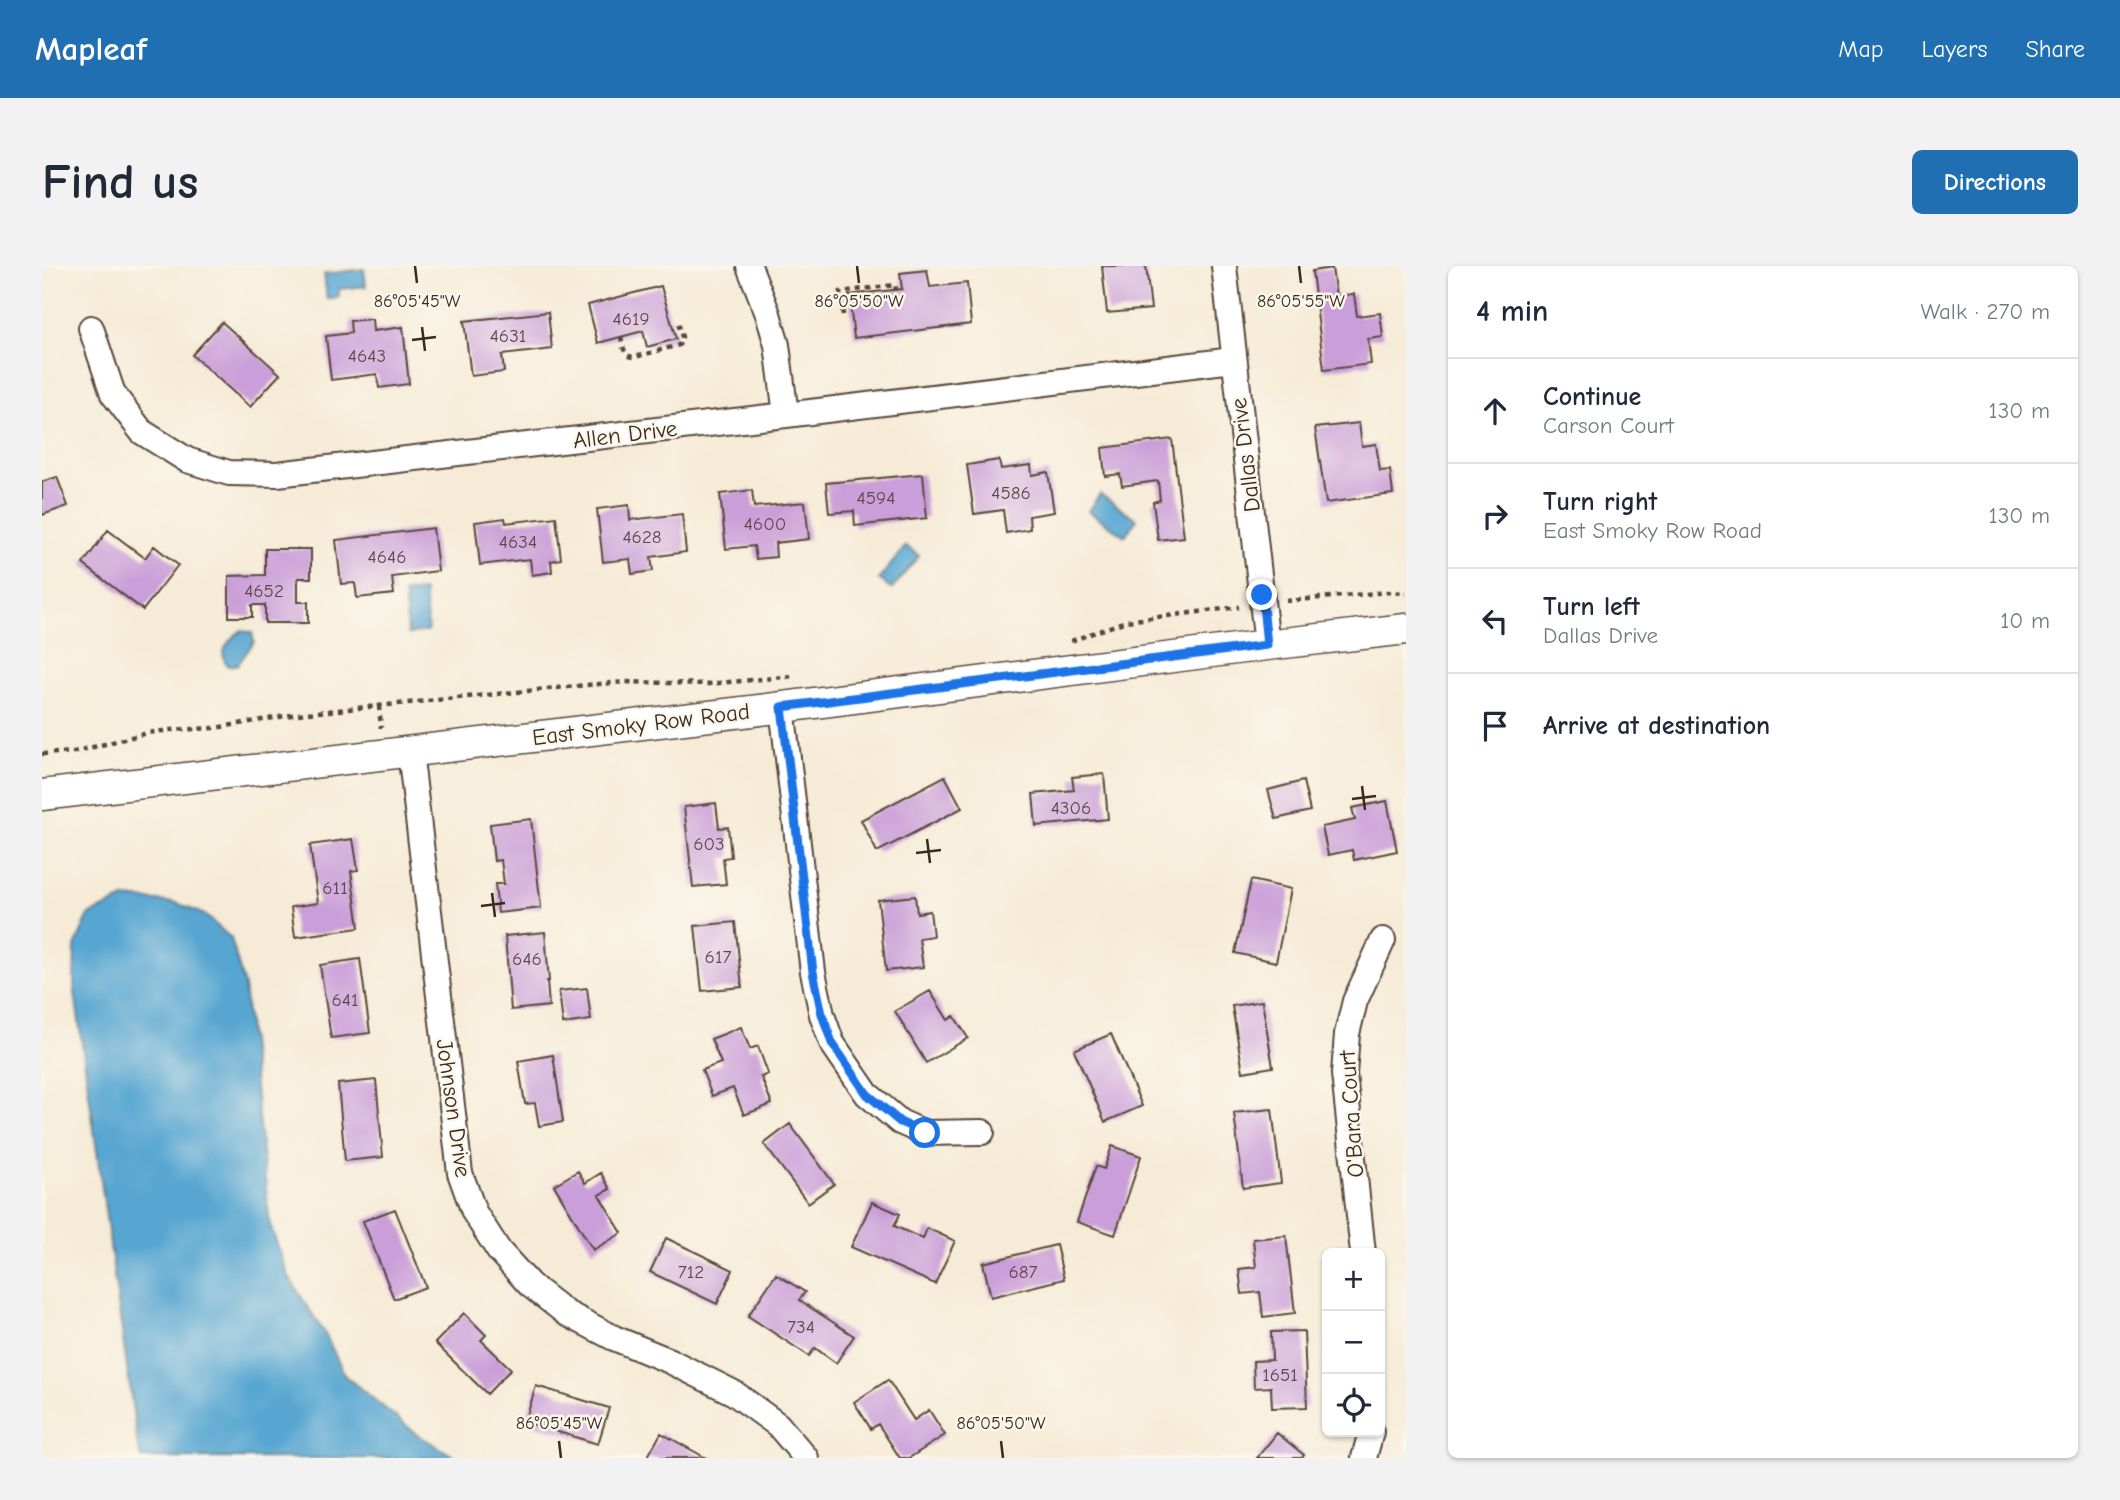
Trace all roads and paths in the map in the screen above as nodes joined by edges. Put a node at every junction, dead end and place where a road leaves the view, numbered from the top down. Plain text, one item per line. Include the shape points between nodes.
1 (749, 266) edge
2 (1224, 266) edge
3 (896, 290) dead end
4 (843, 315) dead end
5 (678, 322) dead end
6 (91, 328) dead end
7 (621, 337) dead end
8 (1233, 360) junction
9 (786, 415) junction
10 (1406, 593) edge
11 (1280, 601) dead end
12 (1247, 606) dead end
13 (1406, 629) edge
14 (1065, 643) dead end
15 (1267, 645) junction
16 (806, 674) dead end
17 (379, 706) junction
18 (782, 707) junction
19 (382, 729) dead end
20 (410, 751) junction
21 (42, 754) edge
22 (42, 795) edge
23 (1383, 940) dead end
24 (982, 1132) dead end
25 (1362, 1248) edge
26 (1370, 1437) edge
27 (806, 1458) edge
28 (1364, 1458) edge

1 - 9 street via 777,345
2 - 8 street, Dallas Drive
3 - 4 path via 895,285 840,292
5 - 7 path via 679,345 635,357 626,354
6 - 9 street, Allen Drive via 113,394 142,432 187,460 229,473 277,474
8 - 9 street, Allen Drive
8 - 15 street, Dallas Drive
10 - 11 path
12 - 14 path via 1126,621
13 - 15 street, East Smoky Row Road
15 - 18 street, East Smoky Row Road
16 - 17 path via 708,684 626,682
17 - 19 path
17 - 21 path via 159,731
18 - 20 street, East Smoky Row Road
18 - 24 street via 813,972 832,1043 867,1094 900,1122 925,1133
20 - 22 street, East Smoky Row Road
20 - 27 street, Johnson Drive via 460,1173 474,1212 499,1251 530,1285 566,1313 733,1393 778,1425
23 - 25 street, O'Bara Court via 1355,1001 1344,1074
26 - 28 street

